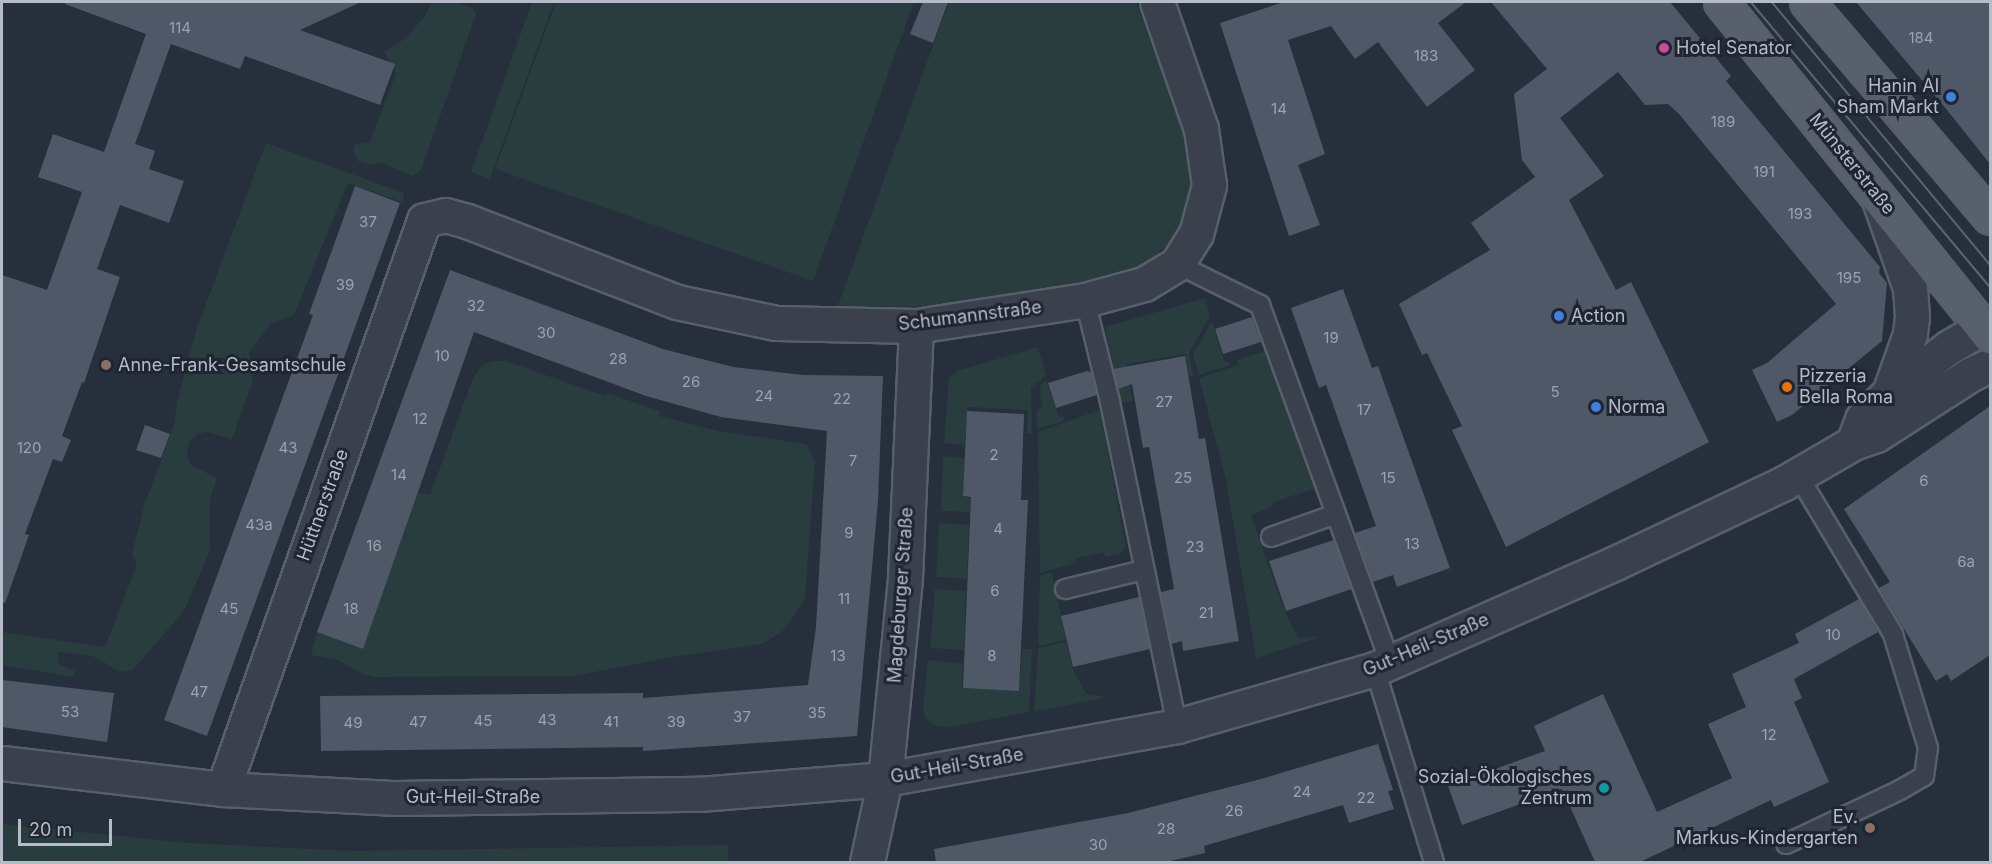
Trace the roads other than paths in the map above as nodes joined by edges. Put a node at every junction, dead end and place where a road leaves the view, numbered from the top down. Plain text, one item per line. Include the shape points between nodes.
1 (1157, 2) edge
2 (1721, 2) edge
3 (1807, 2) edge
4 (1878, 197) junction
5 (1988, 213) edge
6 (424, 220) joint
7 (1177, 264) junction
8 (1085, 300) junction
9 (916, 326) junction
10 (1988, 329) edge
11 (1990, 365) edge
12 (1889, 393) junction
13 (1853, 443) junction
14 (1791, 479) junction
15 (1336, 514) junction
16 (1271, 537) dead end
17 (1143, 570) junction
18 (1065, 589) dead end
19 (1383, 666) junction
20 (1177, 726) junction
21 (2, 763) edge
22 (885, 779) junction
23 (223, 789) junction
24 (1786, 844) dead end
25 (867, 862) edge
26 (1434, 862) edge

1 - 7 street, Schumannstraße via 1201,129 1209,185 1197,234
2 - 4 main road, Münsterstraße
3 - 5 main road
4 - 10 main road, Münsterstraße
4 - 12 street via 1910,288 1912,318
6 - 9 street, Schumannstraße via 445,215 467,221 688,304 776,323
6 - 23 street, Hüttnerstraße
7 - 8 street, Schumannstraße via 1144,284
7 - 15 lane via 1260,305
8 - 9 street, Schumannstraße
8 - 17 lane via 1110,402
9 - 22 street, Magdeburger Straße via 905,578
10 - 12 street via 1949,347
11 - 13 street, Gut-Heil-Straße via 1876,435
12 - 13 street via 1862,419
13 - 14 street, Gut-Heil-Straße
14 - 19 street, Gut-Heil-Straße via 1615,563
14 - 24 lane via 1893,634 1928,748 1924,776
15 - 16 lane
15 - 19 lane
17 - 18 lane
17 - 20 lane
19 - 20 street, Gut-Heil-Straße
19 - 26 lane
20 - 22 street, Gut-Heil-Straße
21 - 23 street, Gut-Heil-Straße
22 - 23 street, Gut-Heil-Straße via 699,794 397,798
22 - 25 street, Magdeburger Straße

